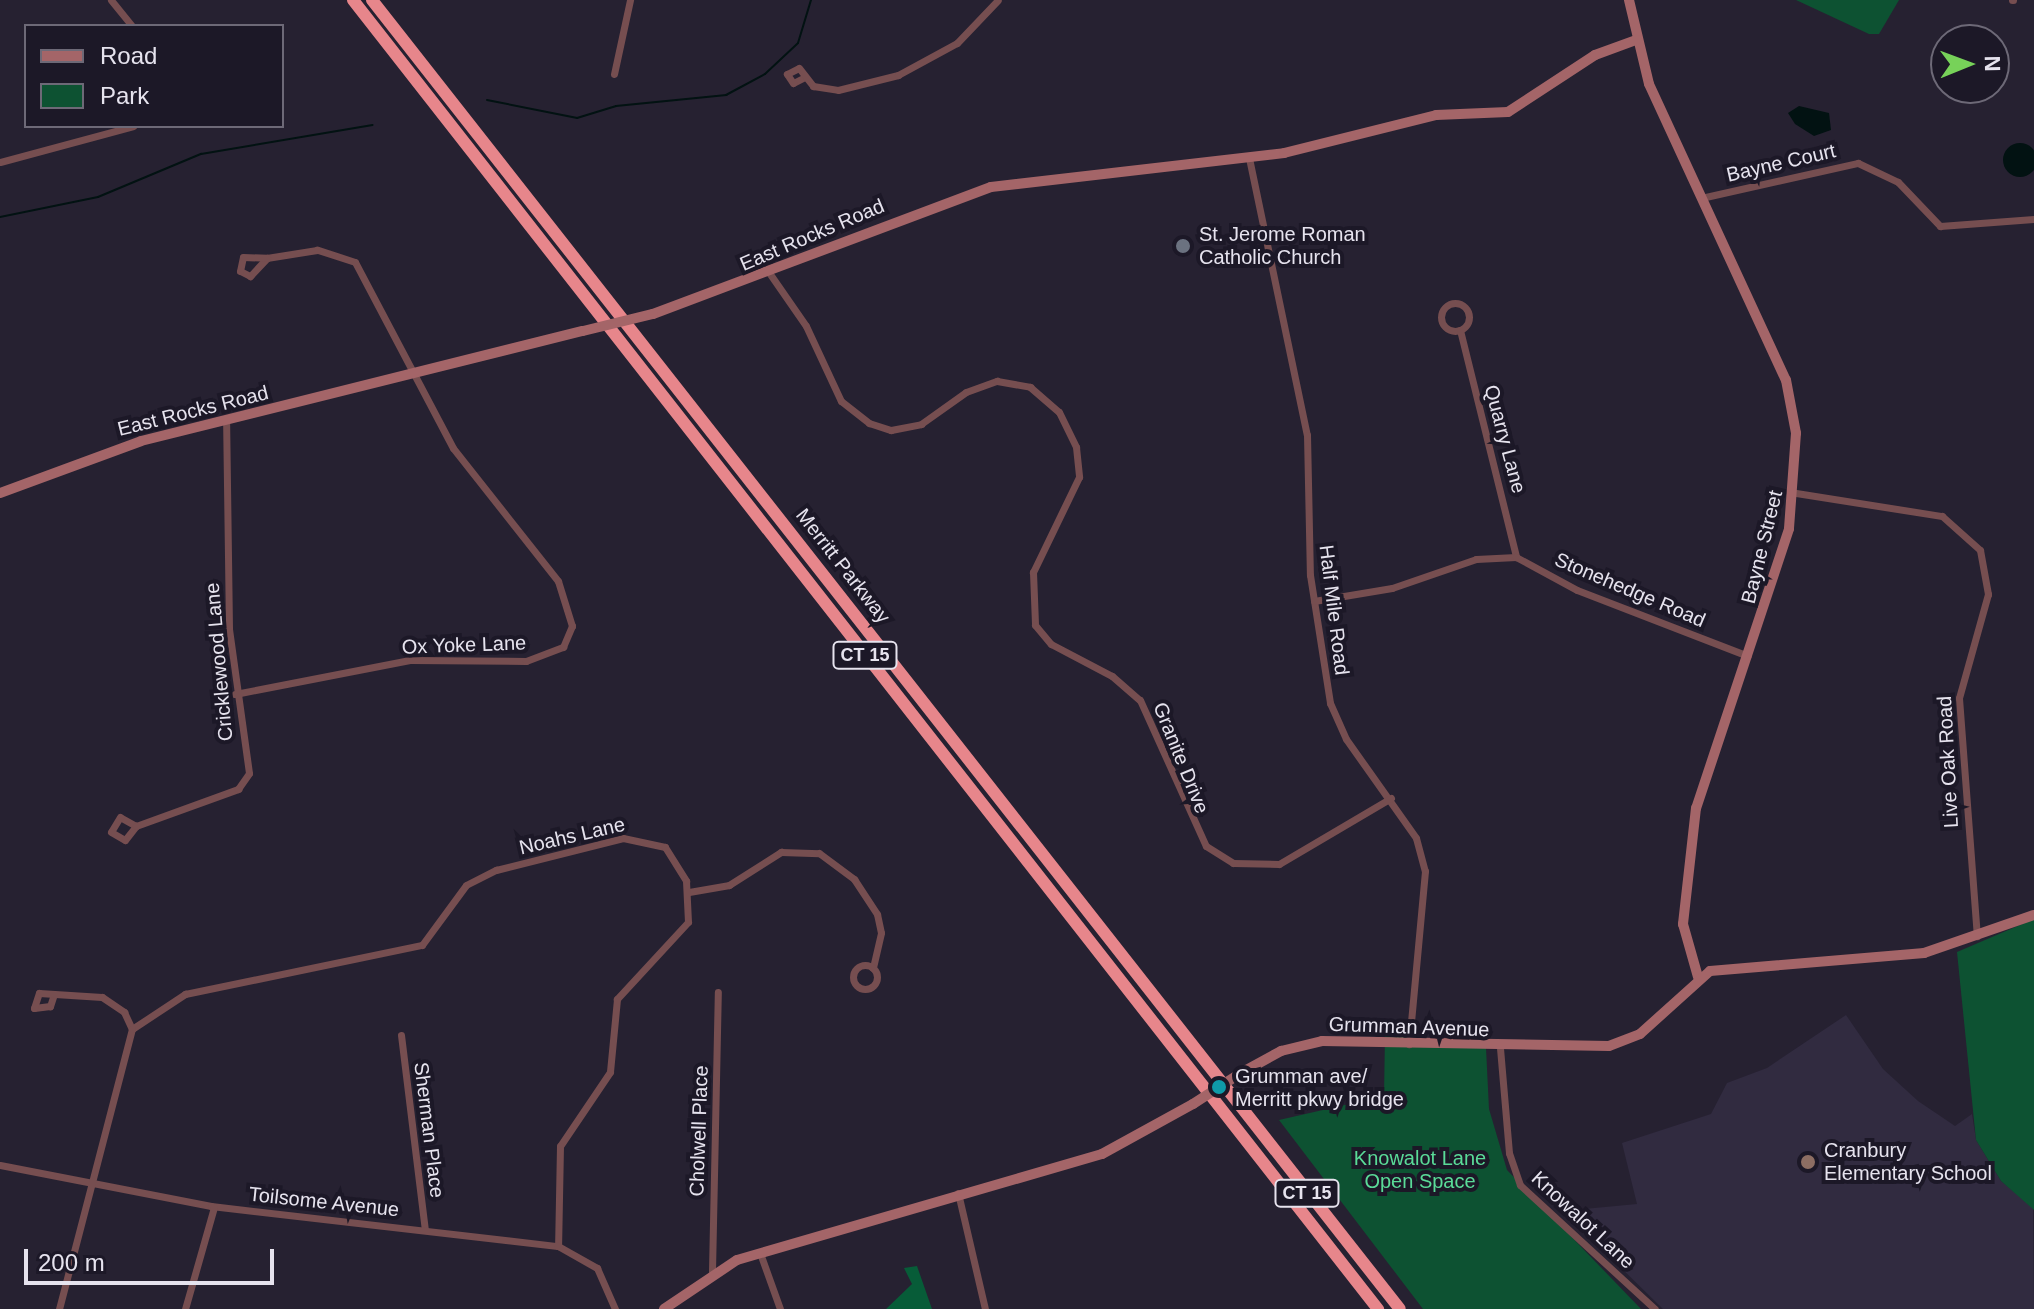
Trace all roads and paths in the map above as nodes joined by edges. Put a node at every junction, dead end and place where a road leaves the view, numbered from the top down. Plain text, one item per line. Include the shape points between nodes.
1 (111, 0) edge
2 (353, 0) edge
3 (372, 0) edge
4 (630, 0) edge
5 (998, 0) edge
6 (1629, 0) edge
7 (130, 24) edge
8 (1636, 40) junction
9 (614, 74) dead end
10 (803, 78) dead end
11 (126, 128) edge
12 (1249, 158) junction
13 (0, 162) edge
14 (1701, 198) junction
15 (2034, 219) edge
16 (267, 258) dead end
17 (770, 274) junction
18 (1460, 330) dead end
19 (415, 375) junction
20 (226, 420) junction
21 (0, 493) edge
22 (1796, 493) junction
23 (1516, 557) junction
24 (1314, 601) junction
25 (1748, 656) junction
26 (235, 694) junction
27 (1391, 798) junction
28 (136, 826) dead end
29 (689, 892) junction
30 (2034, 915) edge
31 (1978, 938) junction
32 (873, 968) dead end
33 (1698, 977) junction
34 (718, 992) dead end
35 (54, 994) dead end
36 (132, 1029) junction
37 (401, 1035) dead end
38 (1409, 1044) junction
39 (1500, 1048) junction
40 (0, 1165) edge
41 (96, 1186) junction
42 (958, 1193) junction
43 (214, 1207) junction
44 (425, 1230) junction
45 (558, 1246) junction
46 (760, 1253) junction
47 (712, 1271) junction
48 (59, 1309) edge
49 (185, 1309) edge
50 (615, 1309) edge
51 (664, 1309) edge
52 (780, 1309) edge
53 (985, 1309) edge
54 (1378, 1309) edge
55 (1400, 1309) edge
56 (1655, 1309) edge

1 - 7 street
2 - 54 highway, Merritt Parkway / CT 15
3 - 55 highway, Merritt Parkway / CT 15
4 - 9 street
5 - 10 street via 957,43 898,75 838,90
6 - 8 street, Bayne Street
8 - 12 street, East Rocks Road via 1595,55 1508,112 1436,115
8 - 14 street, Bayne Street
11 - 13 street
12 - 17 street, East Rocks Road via 991,187 901,217
12 - 24 street, Half Mile Road via 1307,435
14 - 15 street, Bayne Court via 1858,163 1883,170 1923,215 1948,229
14 - 22 street, Bayne Street via 1786,380
16 - 19 street via 326,250 355,262
17 - 19 street, East Rocks Road, bridge via 653,314
17 - 27 street, Granite Drive via 806,326 841,401 869,423 891,430 921,424 966,392 997,381 1030,387 1059,412 1076,447 1079,477 1033,572 1033,617 1051,644 1112,676 1140,700 1206,846 1233,863 1279,864
18 - 23 street, Quarry Lane
19 - 20 street, East Rocks Road
19 - 26 street, Ox Yoke Lane via 453,448 566,594 569,640 553,654 526,661 410,660
20 - 21 street, East Rocks Road via 106,452
20 - 26 street, Cricklewood Lane
22 - 25 street, Bayne Street
22 - 31 street, Live Oak Road via 1942,516 1980,550 1988,594 1959,691
23 - 24 street via 1476,559 1392,588
23 - 25 street, Stonehedge Road via 1577,590
24 - 27 street, Half Mile Road via 1337,724
25 - 33 street, Bayne Street via 1695,815 1683,924
26 - 28 street, Cricklewood Lane via 247,780 231,793
27 - 38 street, Half Mile Road via 1416,838 1427,887
29 - 32 street via 729,885 781,852 819,853 845,869 877,914 881,933
29 - 36 street, Noahs Lane via 665,847 636,837 612,840 482,876 456,896 431,938 402,954 185,994
29 - 45 street via 679,938 637,972 617,999 610,1072 562,1138
30 - 31 street, Grumman Avenue
31 - 33 street, Grumman Avenue via 1910,955 1745,964
33 - 39 street, Grumman Avenue via 1625,1041 1578,1051
34 - 47 street, Cholwell Place
35 - 36 street via 102,997 124,1012
36 - 41 street
37 - 44 street, Sherman Place
38 - 39 street, Grumman Avenue
38 - 42 street, Grumman Avenue, bridge via 1307,1043 1241,1073 1102,1154
39 - 56 street, Knowalot Lane via 1517,1179
40 - 41 street, Toilsome Avenue
41 - 43 street, Toilsome Avenue
41 - 48 street
42 - 46 street, Grumman Avenue
42 - 53 street
43 - 44 street, Toilsome Avenue
43 - 49 street
44 - 45 street, Toilsome Avenue
45 - 50 street, Toilsome Avenue via 597,1268
46 - 47 street, Grumman Avenue
46 - 52 street
47 - 51 street, Grumman Avenue

